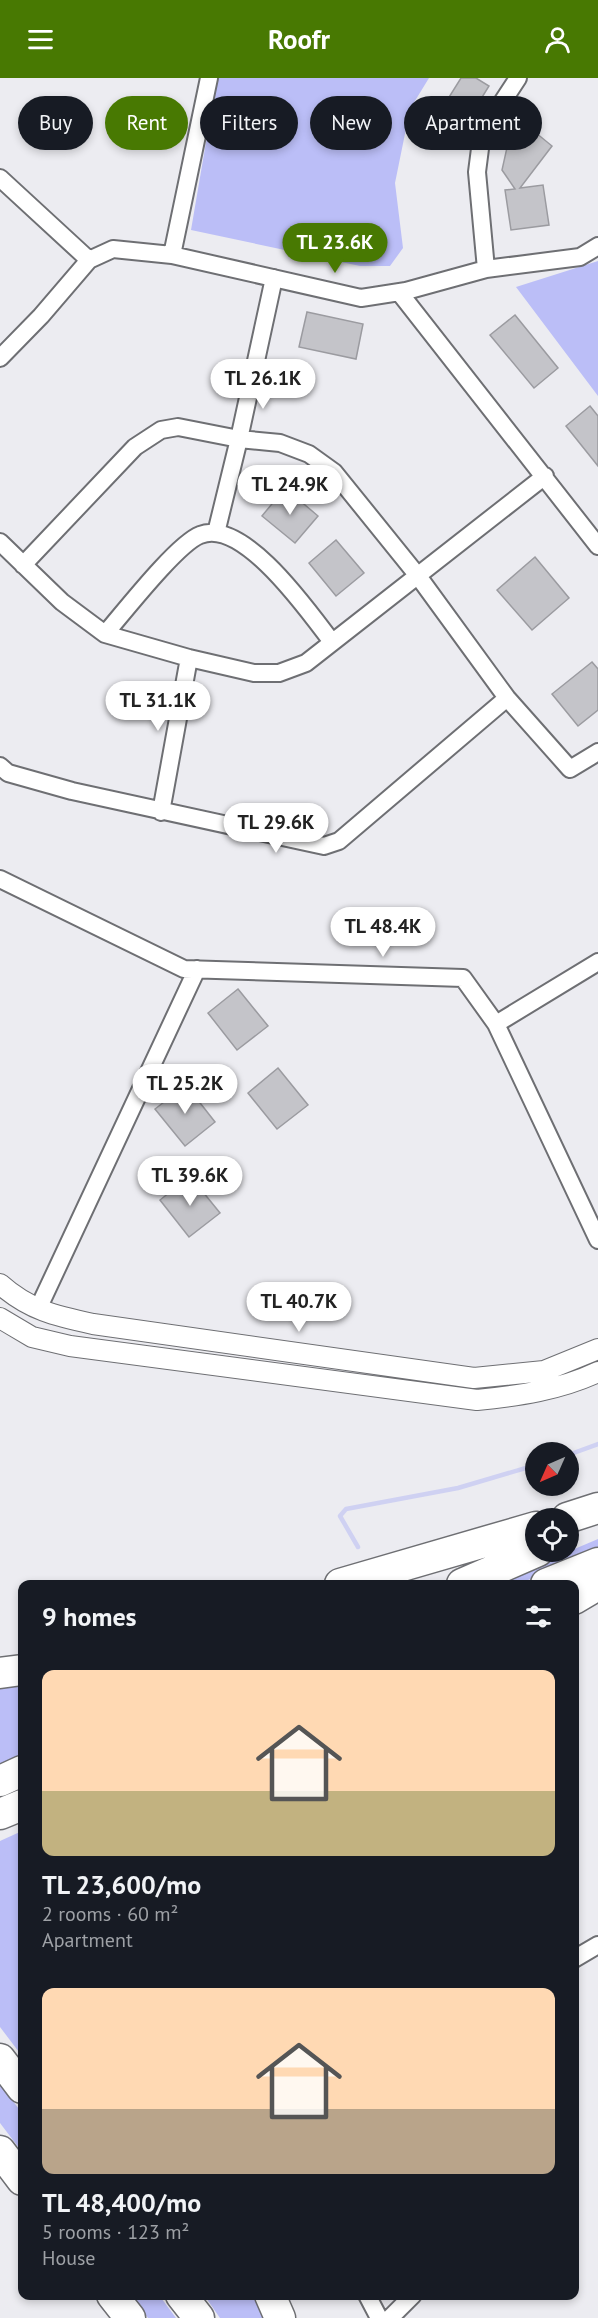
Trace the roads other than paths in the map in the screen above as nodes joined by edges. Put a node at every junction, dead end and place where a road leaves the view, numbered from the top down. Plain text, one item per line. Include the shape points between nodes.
1 (208, 78) edge
2 (518, 78) edge
3 (0, 178) edge
4 (598, 246) edge
5 (172, 255) junction
6 (89, 260) junction
7 (486, 269) junction
8 (274, 278) junction
9 (399, 292) junction
10 (0, 358) edge
11 (239, 439) junction
12 (545, 476) junction
13 (216, 533) junction
14 (0, 542) edge
15 (598, 546) edge
16 (23, 565) junction
17 (418, 576) junction
18 (105, 634) junction
19 (332, 642) junction
20 (189, 658) junction
21 (507, 698) junction
22 (598, 752) edge
23 (0, 766) edge
24 (161, 812) junction
25 (0, 879) edge
26 (596, 967) edge
27 (197, 969) junction
28 (496, 1024) junction
29 (598, 1240) edge
30 (0, 1284) edge
31 (38, 1309) junction
32 (0, 1318) edge
33 (598, 1349) edge
34 (598, 1372) edge
35 (598, 1508) edge
36 (579, 1514) edge
37 (598, 1525) edge
38 (525, 1530) edge
39 (579, 1533) edge
40 (525, 1557) edge
41 (598, 1563) edge
42 (354, 1580) edge
43 (471, 1580) edge
44 (556, 1580) edge
45 (598, 1585) edge
46 (579, 1596) edge
47 (18, 1671) edge
48 (0, 1673) edge
49 (18, 1773) edge
50 (0, 1781) edge
51 (18, 1807) edge
52 (0, 1814) edge
53 (598, 1945) edge
54 (579, 1956) edge
55 (0, 2060) edge
56 (18, 2083) edge
57 (0, 2151) edge
58 (18, 2175) edge
59 (116, 2300) edge
60 (185, 2300) edge
61 (272, 2300) edge
62 (370, 2300) edge
63 (408, 2300) edge
64 (130, 2318) edge
65 (199, 2318) edge
66 (280, 2318) edge
67 (379, 2318) edge
68 (390, 2318) edge

1 - 5 street
2 - 7 street via 482,133 477,172
3 - 6 street
4 - 7 street via 580,257
5 - 6 street via 113,249
5 - 8 street
6 - 10 street
7 - 9 street
8 - 9 street via 361,298
8 - 11 street
9 - 12 street
11 - 13 street
11 - 16 street via 178,427 161,430 135,447
11 - 17 street via 280,443 309,454 334,472
12 - 15 street
12 - 17 street
13 - 18 street via 200,535 182,547
13 - 19 street via 254,550
14 - 16 street
16 - 18 street via 62,602
17 - 19 street
17 - 21 street
18 - 20 street
19 - 20 street via 306,663 279,673 254,673
20 - 24 street
21 - 22 street via 570,769
21 - 24 street via 339,841 324,846
23 - 24 street via 8,773
25 - 27 street via 184,969
26 - 28 street
27 - 28 street via 463,978
27 - 31 street
28 - 29 street
30 - 31 street
31 - 33 street via 93,1324 474,1378 544,1371
32 - 34 street via 32,1337 70,1346 477,1400 518,1396 578,1382
35 - 36 highway
37 - 39 highway
38 - 42 highway
40 - 43 highway
41 - 44 highway
45 - 46 highway
47 - 48 highway
49 - 50 highway
51 - 52 highway
53 - 54 street
55 - 56 highway
57 - 58 highway
59 - 64 highway
60 - 65 highway
61 - 66 highway
62 - 67 street
63 - 68 street

